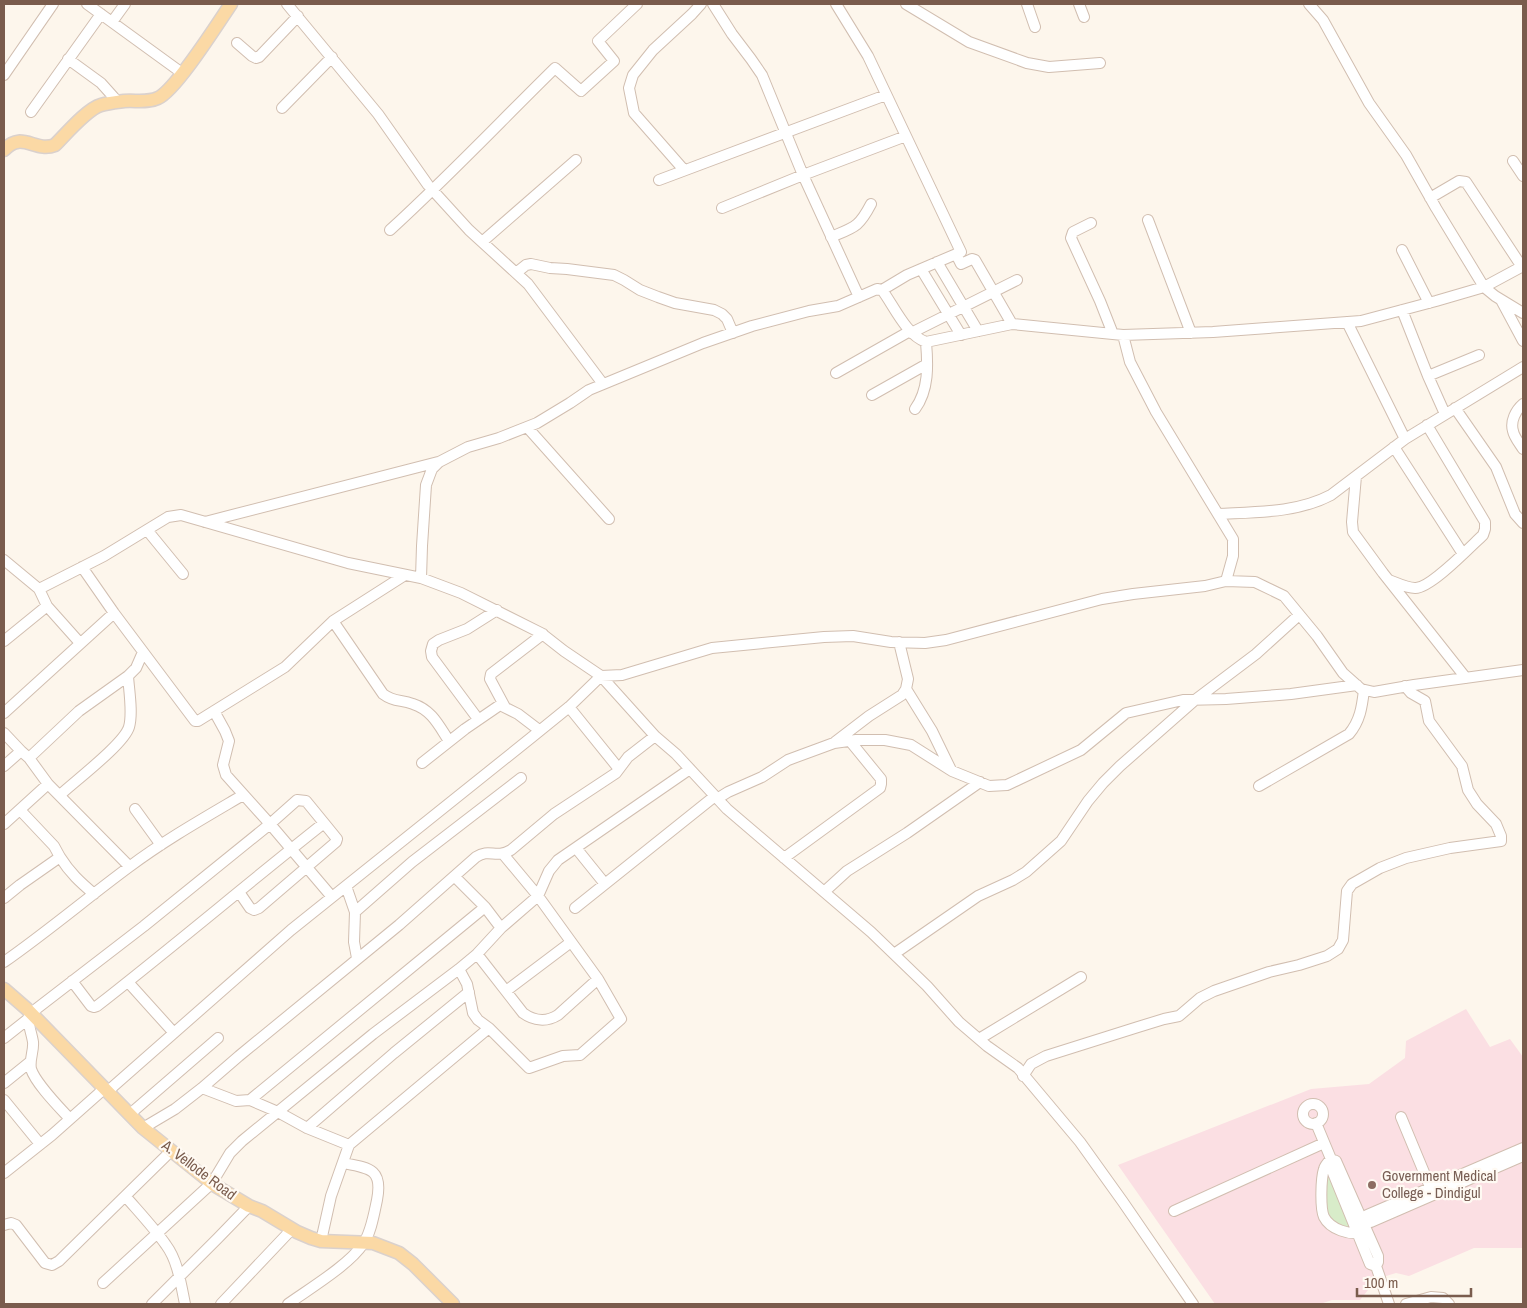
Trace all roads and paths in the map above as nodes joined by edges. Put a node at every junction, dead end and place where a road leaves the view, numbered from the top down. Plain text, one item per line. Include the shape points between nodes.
1 (52, 4) edge
2 (87, 4) edge
3 (125, 4) edge
4 (231, 4) edge
5 (287, 4) edge
6 (637, 4) edge
7 (702, 4) edge
8 (713, 4) edge
9 (836, 4) edge
10 (906, 4) edge
11 (1027, 4) edge
12 (1079, 4) edge
13 (1308, 4) edge
14 (101, 14) junction
15 (298, 16) junction
16 (1084, 17) dead end
17 (112, 22) junction
18 (1035, 26) dead end
19 (237, 43) dead end
20 (332, 57) junction
21 (68, 59) junction
22 (1100, 63) dead end
23 (182, 73) junction
24 (4, 75) edge
25 (886, 95) junction
26 (118, 102) junction
27 (282, 108) dead end
28 (31, 112) dead end
29 (785, 132) junction
30 (906, 136) junction
31 (4, 150) edge
32 (576, 160) dead end
33 (1513, 161) dead end
34 (684, 170) junction
35 (803, 175) junction
36 (1523, 176) edge
37 (659, 180) dead end
38 (433, 191) junction
39 (1430, 198) junction
40 (871, 204) dead end
41 (722, 208) dead end
42 (1148, 220) dead end
43 (1091, 223) dead end
44 (390, 230) dead end
45 (831, 237) junction
46 (482, 242) junction
47 (1402, 250) dead end
48 (956, 254) junction
49 (937, 262) junction
50 (1523, 267) edge
51 (921, 269) junction
52 (516, 273) junction
53 (1017, 280) dead end
54 (1484, 287) junction
55 (882, 290) junction
56 (992, 292) junction
57 (859, 297) junction
58 (1500, 299) junction
59 (1430, 303) junction
60 (963, 306) junction
61 (1402, 310) junction
62 (1523, 313) edge
63 (949, 314) junction
64 (1347, 322) junction
65 (1012, 324) junction
66 (978, 331) junction
67 (910, 332) junction
68 (733, 333) junction
69 (1191, 333) junction
70 (1118, 334) junction
71 (961, 335) junction
72 (1523, 341) edge
73 (926, 342) junction
74 (1479, 355) dead end
75 (927, 364) junction
76 (1523, 367) edge
77 (836, 373) dead end
78 (1428, 376) junction
79 (603, 384) junction
80 (872, 395) dead end
81 (1523, 404) edge
82 (1455, 408) junction
83 (915, 409) dead end
84 (1445, 414) junction
85 (1427, 425) junction
86 (527, 427) junction
87 (1405, 439) junction
88 (1394, 447) junction
89 (1523, 449) edge
90 (439, 462) junction
91 (1356, 476) junction
92 (1218, 514) junction
93 (609, 519) dead end
94 (204, 522) junction
95 (1523, 523) edge
96 (147, 530) junction
97 (1463, 554) junction
98 (4, 560) edge
99 (82, 567) junction
100 (183, 574) dead end
101 (405, 575) junction
102 (421, 578) junction
103 (1389, 580) junction
104 (1226, 581) junction
105 (38, 589) junction
106 (47, 606) junction
107 (497, 610) junction
108 (114, 613) junction
109 (1299, 615) junction
110 (333, 622) junction
111 (543, 634) junction
112 (4, 641) edge
113 (899, 642) junction
114 (80, 643) junction
115 (143, 652) junction
116 (1523, 670) edge
117 (128, 676) junction
118 (600, 676) junction
119 (1466, 678) junction
120 (1405, 686) junction
121 (1360, 687) junction
122 (906, 689) junction
123 (1195, 700) junction
124 (504, 706) junction
125 (568, 707) junction
126 (214, 711) junction
127 (4, 713) edge
128 (478, 719) junction
129 (539, 730) junction
130 (4, 733) edge
131 (655, 736) junction
132 (449, 741) junction
133 (850, 741) junction
134 (834, 743) junction
135 (21, 751) junction
136 (29, 758) junction
137 (422, 762) dead end
138 (4, 766) edge
139 (690, 768) junction
140 (619, 769) junction
141 (952, 771) junction
142 (521, 778) dead end
143 (980, 782) junction
144 (48, 784) junction
145 (1259, 786) dead end
146 (60, 795) junction
147 (242, 795) junction
148 (718, 799) junction
149 (135, 809) dead end
150 (20, 810) junction
151 (324, 822) junction
152 (4, 824) edge
153 (270, 824) junction
154 (161, 845) junction
155 (576, 848) junction
156 (291, 849) junction
157 (504, 854) junction
158 (60, 857) junction
159 (784, 858) junction
160 (129, 866) junction
161 (307, 868) junction
162 (455, 876) junction
163 (605, 884) junction
164 (346, 886) junction
165 (238, 892) junction
166 (824, 892) junction
167 (94, 894) junction
168 (538, 896) junction
169 (332, 897) junction
170 (4, 898) edge
171 (485, 907) junction
172 (575, 908) dead end
173 (355, 912) junction
174 (501, 928) junction
175 (571, 942) junction
176 (477, 954) junction
177 (894, 954) junction
178 (357, 958) junction
179 (4, 962) edge
180 (459, 969) junction
181 (1080, 977) dead end
182 (598, 980) junction
183 (72, 982) junction
184 (128, 982) junction
185 (506, 991) junction
186 (5, 992) edge
187 (469, 992) junction
188 (29, 1016) junction
189 (489, 1028) junction
190 (174, 1034) junction
191 (4, 1038) edge
192 (218, 1038) dead end
193 (979, 1039) junction
194 (30, 1062) junction
195 (1023, 1076) junction
196 (4, 1083) edge
197 (202, 1088) junction
198 (107, 1090) junction
199 (4, 1100) edge
200 (250, 1100) junction
201 (278, 1112) junction
202 (130, 1114) junction
203 (1401, 1116) dead end
204 (70, 1119) junction
205 (1316, 1123) dead end
206 (143, 1128) junction
207 (307, 1128) junction
208 (1324, 1143) junction
209 (40, 1144) junction
210 (349, 1145) junction
211 (1523, 1148) edge
212 (171, 1151) junction
213 (1523, 1156) edge
214 (1331, 1159) junction
215 (343, 1163) junction
216 (6, 1167) edge
217 (212, 1184) junction
218 (1432, 1191) junction
219 (126, 1197) junction
220 (248, 1206) junction
221 (1174, 1211) dead end
222 (4, 1225) edge
223 (1360, 1227) junction
224 (292, 1229) junction
225 (157, 1234) junction
226 (321, 1241) junction
227 (364, 1243) junction
228 (180, 1277) junction
229 (103, 1283) dead end
230 (152, 1304) edge
231 (186, 1304) edge
232 (221, 1304) edge
233 (288, 1304) edge
234 (453, 1304) edge
235 (1193, 1304) edge
236 (1389, 1304) edge
237 (1406, 1304) edge
238 (1449, 1304) edge

1 - 24 street
2 - 14 street
3 - 17 street
4 - 23 main road
5 - 15 street
6 - 38 street via 598,41 614,61 581,91 555,68
7 - 34 street via 642,62 629,88 634,113
8 - 29 street via 762,75
9 - 25 street via 868,56
10 - 22 street via 969,42 1027,63 1049,67
11 - 18 street
12 - 16 street
13 - 39 street via 1323,20 1369,103 1406,155
14 - 17 street
14 - 21 street
15 - 19 street via 259,57 252,56
15 - 20 street
17 - 23 street
20 - 27 street
20 - 38 street
21 - 26 street via 101,83
21 - 28 street
23 - 26 main road via 158,98
25 - 29 street
25 - 30 street
26 - 31 main road via 100,105 90,111 48,148 23,141 14,142
29 - 34 street
29 - 35 street
30 - 35 street
30 - 48 street via 961,252
32 - 46 street
33 - 36 street
34 - 37 street
35 - 41 street
35 - 45 street
38 - 44 street
38 - 46 street
39 - 50 street via 1459,181 1466,182
39 - 54 street
40 - 45 street via 855,227
42 - 69 street
43 - 70 street via 1073,232 1071,238
45 - 57 street
46 - 52 street
47 - 59 street
48 - 49 street
48 - 56 street via 961,264 975,260
49 - 51 street
49 - 60 street
50 - 54 street
51 - 55 street
51 - 63 street
52 - 68 street via 531,264 614,275 640,290 675,303 714,310 727,319
52 - 79 street via 528,284
53 - 56 street
54 - 58 street
54 - 59 street
55 - 57 street
55 - 67 street
56 - 60 street
56 - 65 street
57 - 68 street via 838,306
58 - 62 street
58 - 72 street
59 - 61 street
60 - 63 street
60 - 66 street
61 - 64 street
61 - 78 street
63 - 67 street
63 - 71 street
64 - 69 street
64 - 87 street
65 - 66 street
65 - 70 street
66 - 71 street
67 - 73 street
67 - 77 street
68 - 79 street via 703,342
69 - 70 street
70 - 92 street via 1156,412
71 - 73 street
73 - 75 street
74 - 78 street
75 - 80 street
75 - 83 street via 924,391
76 - 82 street
78 - 84 street
79 - 86 street
81 - 89 street via 1512,424 1512,432
82 - 84 street
82 - 95 street via 1496,467
84 - 85 street
85 - 87 street
85 - 97 street via 1485,522 1483,535
86 - 90 street via 468,447
86 - 93 street
87 - 88 street
88 - 91 street
88 - 97 street
90 - 94 street
90 - 102 street via 426,485
91 - 92 street via 1318,502 1278,510
91 - 103 street via 1353,532
92 - 104 street via 1233,539 1233,556
94 - 96 street via 181,515 168,517
94 - 101 street
96 - 99 street
96 - 100 street
97 - 103 street via 1422,587
98 - 105 street
99 - 105 street
99 - 108 street
101 - 102 street
101 - 110 street
102 - 107 street
103 - 119 street
104 - 109 street via 1255,582 1284,596
104 - 113 street via 1102,599 946,640
105 - 106 street
106 - 112 street
106 - 114 street
107 - 111 street
107 - 128 street via 467,629 439,640 430,651
108 - 114 street
108 - 115 street
109 - 121 street via 1343,673
109 - 123 street via 1256,654
110 - 126 street via 285,667
110 - 132 street via 383,694 391,700 425,709
111 - 118 street
111 - 124 street via 491,674
113 - 118 street via 853,636 712,648 622,675
113 - 122 street via 908,679
114 - 127 street
115 - 117 street via 136,668
115 - 126 street via 192,720 198,721
116 - 119 street
117 - 136 street via 79,711
117 - 146 street via 130,726 126,735
118 - 125 street
118 - 131 street
119 - 120 street
120 - 121 street via 1374,692
120 - 195 street via 1425,701 1429,721 1462,766 1468,790 1496,824 1501,841 1450,848 1380,868 1352,884 1347,892 1343,940 1338,949 1327,956 1214,991 1179,1016 1046,1056 1031,1064
121 - 123 street
121 - 145 street via 1360,718 1349,734
122 - 134 street
122 - 141 street
123 - 143 street via 1126,713 1080,750 1034,773 1007,785 989,786
123 - 177 street via 1103,782 1061,841 1026,872 978,896
124 - 128 street via 496,707
124 - 129 street
125 - 129 street
125 - 140 street
126 - 147 street via 229,742 224,772
128 - 132 street
129 - 164 street
130 - 135 street
131 - 139 street
131 - 140 street
132 - 137 street
133 - 134 street
133 - 141 street via 885,740 911,745
133 - 159 street via 881,779 880,788
134 - 148 street via 788,760
135 - 136 street
135 - 138 street
136 - 144 street
139 - 148 street
139 - 155 street
140 - 157 street
141 - 143 street
142 - 173 street via 412,862
143 - 166 street via 847,871
144 - 146 street
144 - 150 street
146 - 160 street
147 - 153 street
147 - 154 street
148 - 159 street
148 - 163 street
149 - 154 street
150 - 152 street
150 - 158 street via 54,846
151 - 153 street via 306,800 297,800
151 - 156 street
151 - 161 street via 336,842
153 - 156 street
153 - 183 street
154 - 160 street
155 - 163 street
155 - 168 street via 553,864
156 - 161 street
156 - 165 street
157 - 162 street via 482,853
157 - 168 street
158 - 167 street via 76,879
158 - 170 street
159 - 166 street
160 - 167 street
161 - 165 street via 254,910
161 - 169 street
162 - 171 street
162 - 178 street
163 - 172 street
164 - 169 street
164 - 173 street
165 - 184 street
166 - 177 street
167 - 179 street
168 - 174 street
168 - 175 street
169 - 190 street
171 - 174 street
171 - 200 street
173 - 178 street
174 - 176 street
175 - 182 street
175 - 185 street
176 - 180 street
176 - 185 street
177 - 193 street
178 - 197 street
180 - 187 street
180 - 201 street via 372,1034
181 - 193 street
182 - 185 street via 558,1015 547,1019 529,1018
182 - 189 street via 621,1019 580,1055 563,1056 529,1068
183 - 184 street via 94,1007
183 - 188 street
184 - 190 street
186 - 188 main road, A. Vellode Road
187 - 189 street via 474,1013
187 - 207 street
188 - 191 street
188 - 194 street via 33,1042
188 - 198 main road, A. Vellode Road
189 - 210 street
190 - 198 street
192 - 202 street
193 - 195 street via 1018,1068
194 - 196 street
194 - 204 street via 37,1080
195 - 235 street via 1080,1142
197 - 200 street via 236,1101
197 - 206 street
198 - 202 main road, A. Vellode Road
198 - 204 street
199 - 209 street
200 - 201 street
201 - 207 street
201 - 217 street via 230,1153
202 - 206 main road, A. Vellode Road
203 - 218 street
204 - 209 street
205 - 208 street
206 - 212 main road, A. Vellode Road
207 - 210 street
208 - 214 street
208 - 221 street
209 - 216 street
210 - 215 street
211 - 218 street
212 - 217 main road, A. Vellode Road
212 - 219 street
213 - 218 street
214 - 223 street via 1329,1163
214 - 223 street via 1324,1167 1321,1184 1323,1215 1333,1226 1349,1233
215 - 226 street via 331,1196
215 - 227 street via 369,1169 378,1182 374,1212
217 - 220 main road, A. Vellode Road
217 - 225 street
218 - 223 street via 1367,1215
219 - 222 street via 52,1265 45,1263 16,1225
219 - 225 street
220 - 224 main road, A. Vellode Road
220 - 228 street
223 - 236 street via 1370,1264 1376,1266
224 - 226 main road, A. Vellode Road
224 - 232 street
225 - 228 street via 172,1255
225 - 229 street
226 - 227 main road, A. Vellode Road
227 - 233 street via 349,1260
227 - 234 main road, A. Vellode Road via 374,1243 399,1253
228 - 230 street
228 - 231 street
237 - 238 street via 1432,1297 1443,1298

